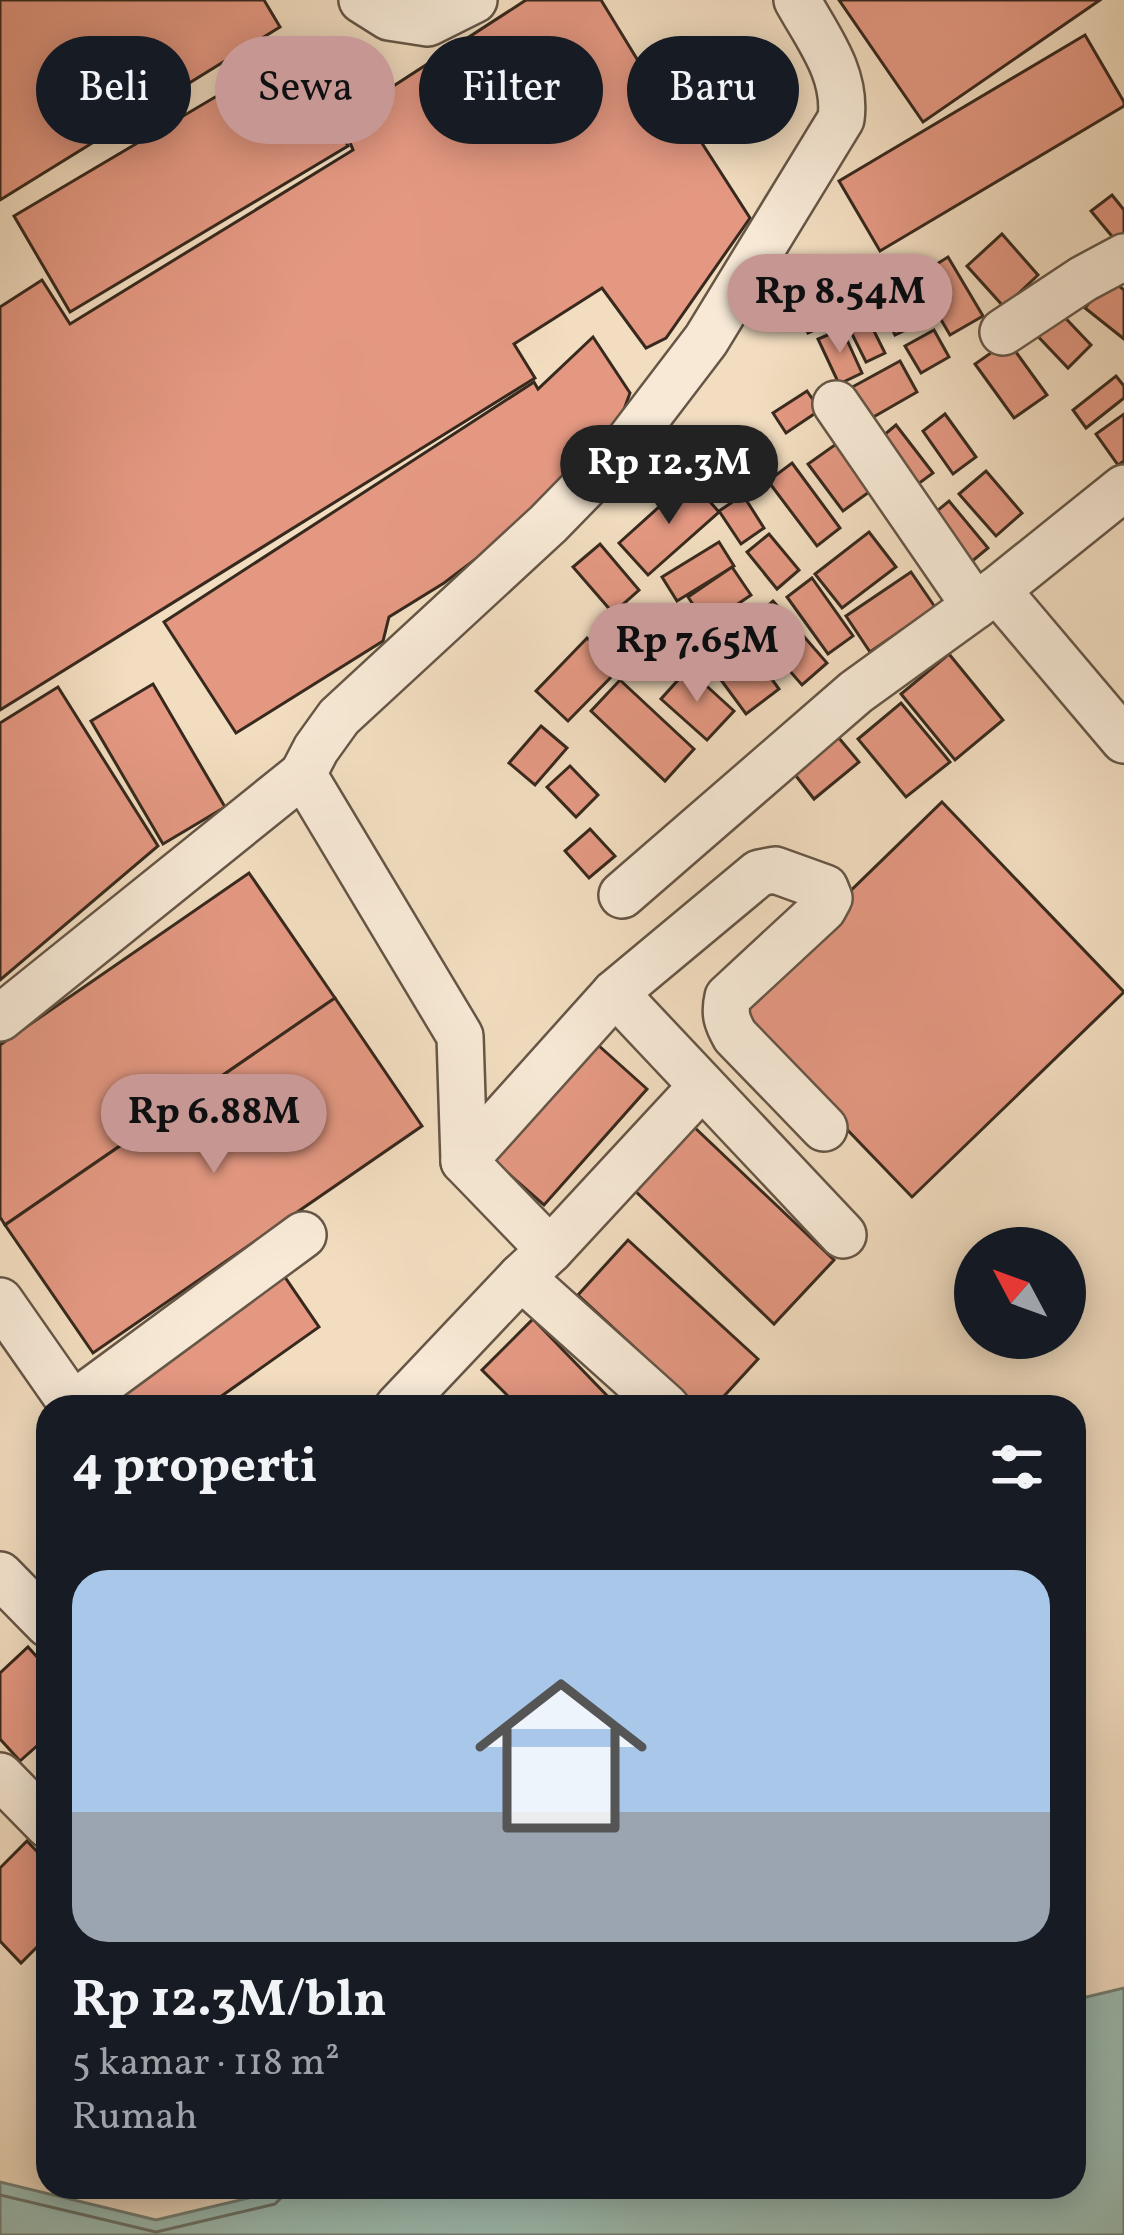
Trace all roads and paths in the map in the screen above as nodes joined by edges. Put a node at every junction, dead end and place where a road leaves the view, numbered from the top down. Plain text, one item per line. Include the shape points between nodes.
1 (362, 0) edge
2 (474, 0) edge
3 (797, 0) edge
4 (1124, 257) edge
5 (1003, 332) dead end
6 (836, 404) dead end
7 (1124, 488) edge
8 (986, 598) junction
9 (1124, 740) edge
10 (303, 774) junction
11 (622, 896) dead end
12 (615, 993) junction
13 (0, 1018) edge
14 (700, 1087) junction
15 (824, 1128) dead end
16 (464, 1161) junction
17 (303, 1235) dead end
18 (843, 1235) dead end
19 (535, 1263) junction
20 (0, 1301) edge
21 (65, 1395) edge
22 (88, 1395) edge
23 (409, 1395) edge
24 (655, 1395) edge
25 (0, 1575) edge
26 (36, 1612) edge

1 - 2 street via 389,17 428,23
3 - 10 street via 839,78 841,119 706,340 629,441 339,717
4 - 5 street
6 - 8 street
7 - 8 street
8 - 9 street
8 - 11 street via 856,692
10 - 13 street
10 - 16 street via 460,1036
12 - 14 street
12 - 15 street via 759,873 775,870 825,889 824,909 728,998 725,1010 735,1036
12 - 16 street
14 - 18 street
14 - 19 street
16 - 19 street
17 - 22 street
19 - 23 street
19 - 24 street
20 - 21 street
25 - 26 street

